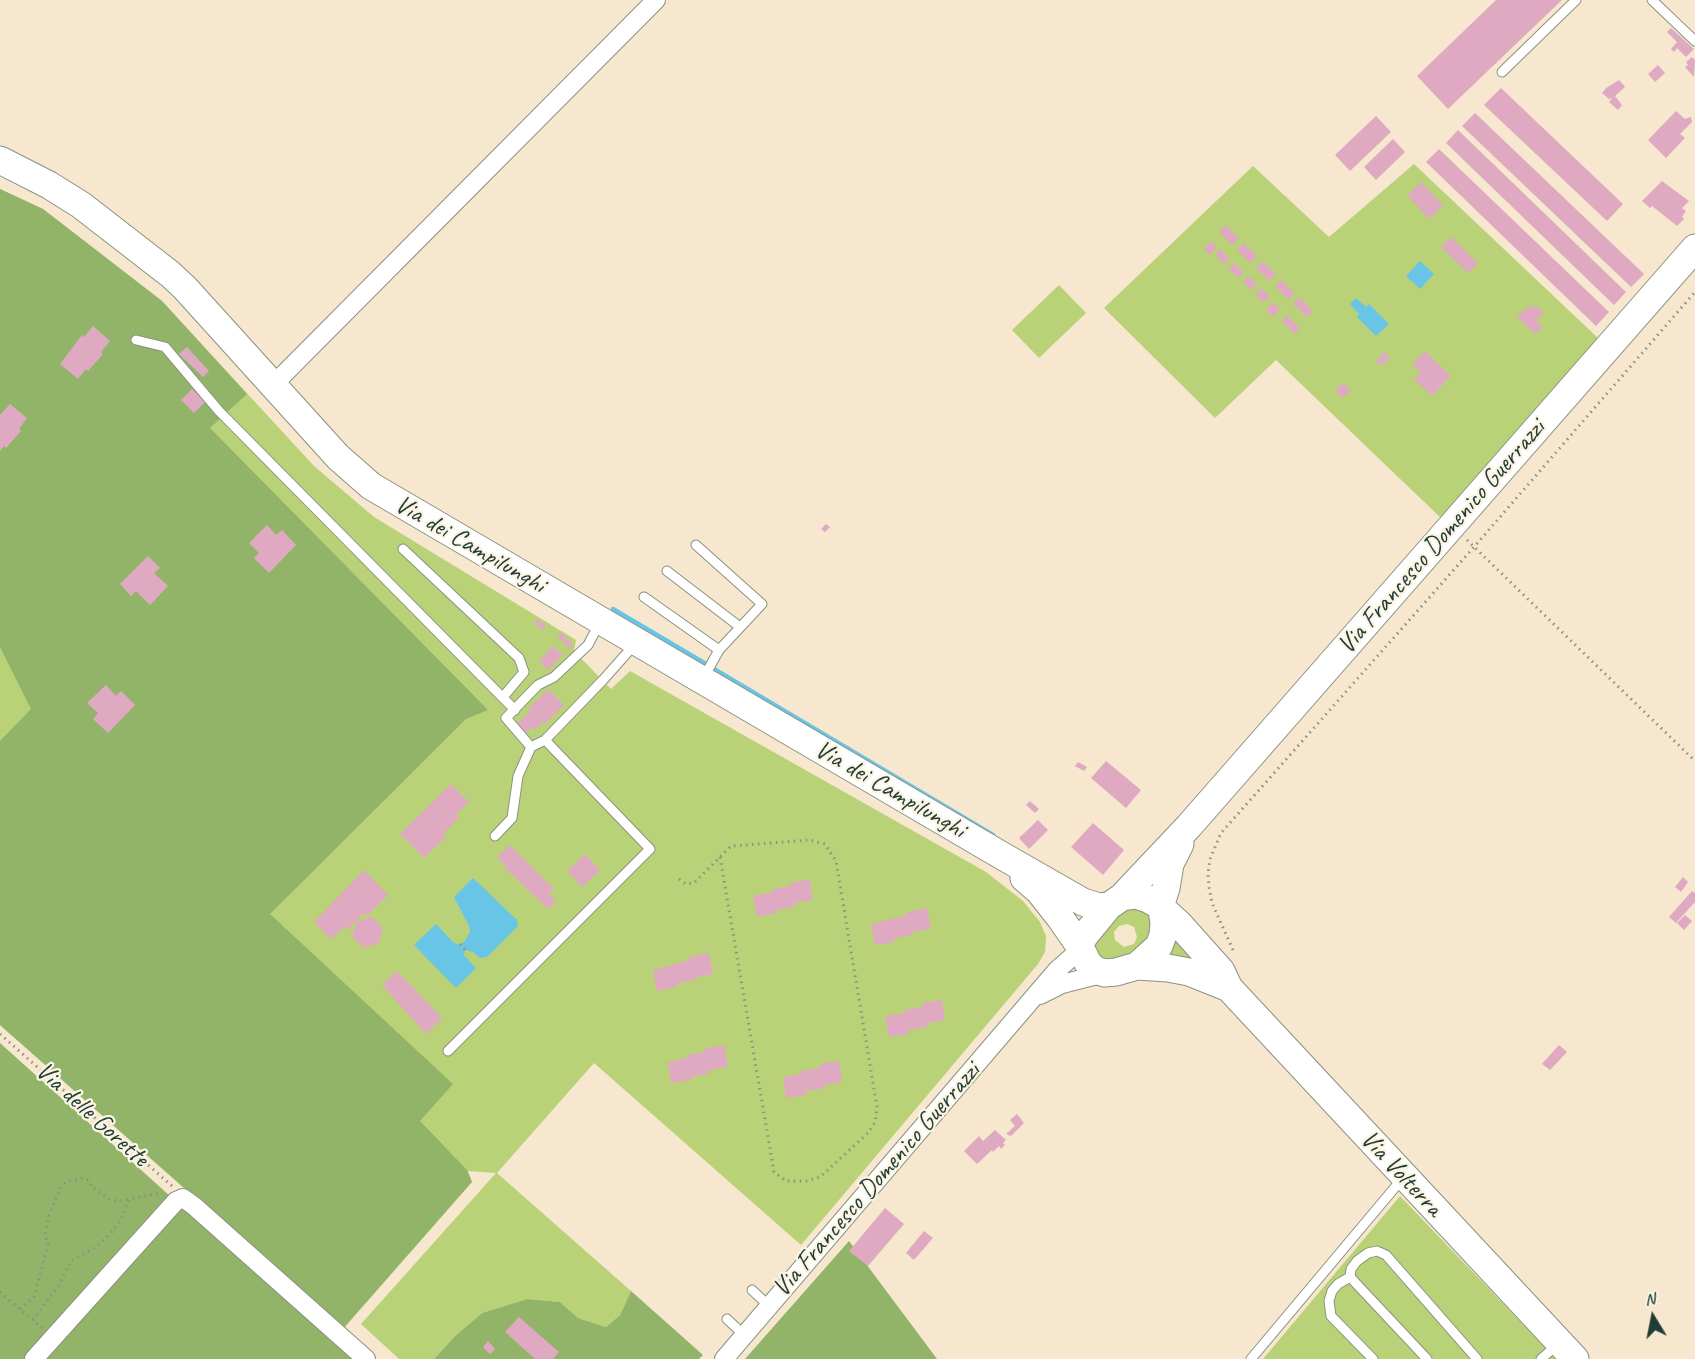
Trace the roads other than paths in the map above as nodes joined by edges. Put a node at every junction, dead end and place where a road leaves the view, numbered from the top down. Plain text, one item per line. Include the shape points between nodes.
1 (656, 0) edge
2 (1576, 0) edge
3 (1652, 0) edge
4 (1695, 41) edge
5 (1502, 72) dead end
6 (0, 160) edge
7 (1695, 248) edge
8 (136, 340) dead end
9 (273, 385) junction
10 (696, 545) dead end
11 (403, 549) dead end
12 (667, 571) dead end
13 (644, 597) dead end
14 (600, 621) junction
15 (740, 627) junction
16 (636, 642) junction
17 (719, 650) junction
18 (702, 681) junction
19 (503, 697) junction
20 (515, 710) junction
21 (545, 740) junction
22 (531, 747) junction
23 (1189, 826) junction
24 (495, 836) dead end
25 (999, 854) junction
26 (1115, 901) junction
27 (1166, 907) junction
28 (1080, 947) junction
29 (1137, 966) junction
30 (1105, 973) junction
31 (1229, 988) junction
32 (1031, 1000) junction
33 (448, 1051) dead end
34 (1404, 1177) junction
35 (1350, 1277) junction
36 (752, 1290) dead end
37 (769, 1306) junction
38 (727, 1319) dead end
39 (744, 1335) junction
40 (1558, 1354) edge
41 (34, 1359) edge
42 (366, 1359) edge
43 (724, 1359) edge
44 (1251, 1359) edge
45 (1373, 1359) edge
46 (1427, 1359) edge
47 (1477, 1359) edge

1 - 9 street
2 - 5 lane
3 - 4 lane
6 - 9 street, Via dei Campilunghi via 81,205 170,274
7 - 23 street, Via Francesco Domenico Guerrazzi
8 - 19 lane via 165,346 219,411
9 - 14 street, Via dei Campilunghi via 370,486
10 - 15 lane via 762,604
11 - 19 lane via 519,658 524,672
12 - 15 lane
13 - 17 lane
14 - 16 street, Via dei Campilunghi
14 - 20 lane via 588,645 554,677 538,685
15 - 17 lane
16 - 18 street, Via dei Campilunghi
16 - 21 lane
17 - 18 lane
18 - 25 street, Via dei Campilunghi
19 - 20 lane
20 - 22 lane via 506,718
21 - 22 lane
21 - 33 lane via 650,849
22 - 24 lane via 518,776 512,818
23 - 26 street, Via Francesco Domenico Guerrazzi
23 - 27 street, Via Francesco Domenico Guerrazzi via 1170,864
25 - 26 street, Via dei Campilunghi via 1083,902 1099,908
25 - 28 street, Via dei Campilunghi via 1039,891
26 - 27 street via 1136,895
26 - 28 street via 1084,935
27 - 29 street via 1159,946
27 - 31 street, Via Volterra via 1221,971
28 - 30 street via 1088,963
28 - 32 street, Via Francesco Domenico Guerrazzi
29 - 30 street
29 - 31 street, Via Volterra via 1189,972
30 - 32 street, Via Francesco Domenico Guerrazzi via 1062,984
31 - 34 street, Via Volterra
32 - 37 street, Via Francesco Domenico Guerrazzi
34 - 40 street, Via Volterra
34 - 44 lane
35 - 45 lane via 1332,1291 1328,1308 1331,1316
35 - 46 lane
35 - 47 lane via 1351,1269 1368,1253 1386,1255
36 - 37 lane
37 - 39 street, Via Francesco Domenico Guerrazzi
38 - 39 lane
39 - 43 street, Via Francesco Domenico Guerrazzi
41 - 42 street via 176,1201 178,1192

